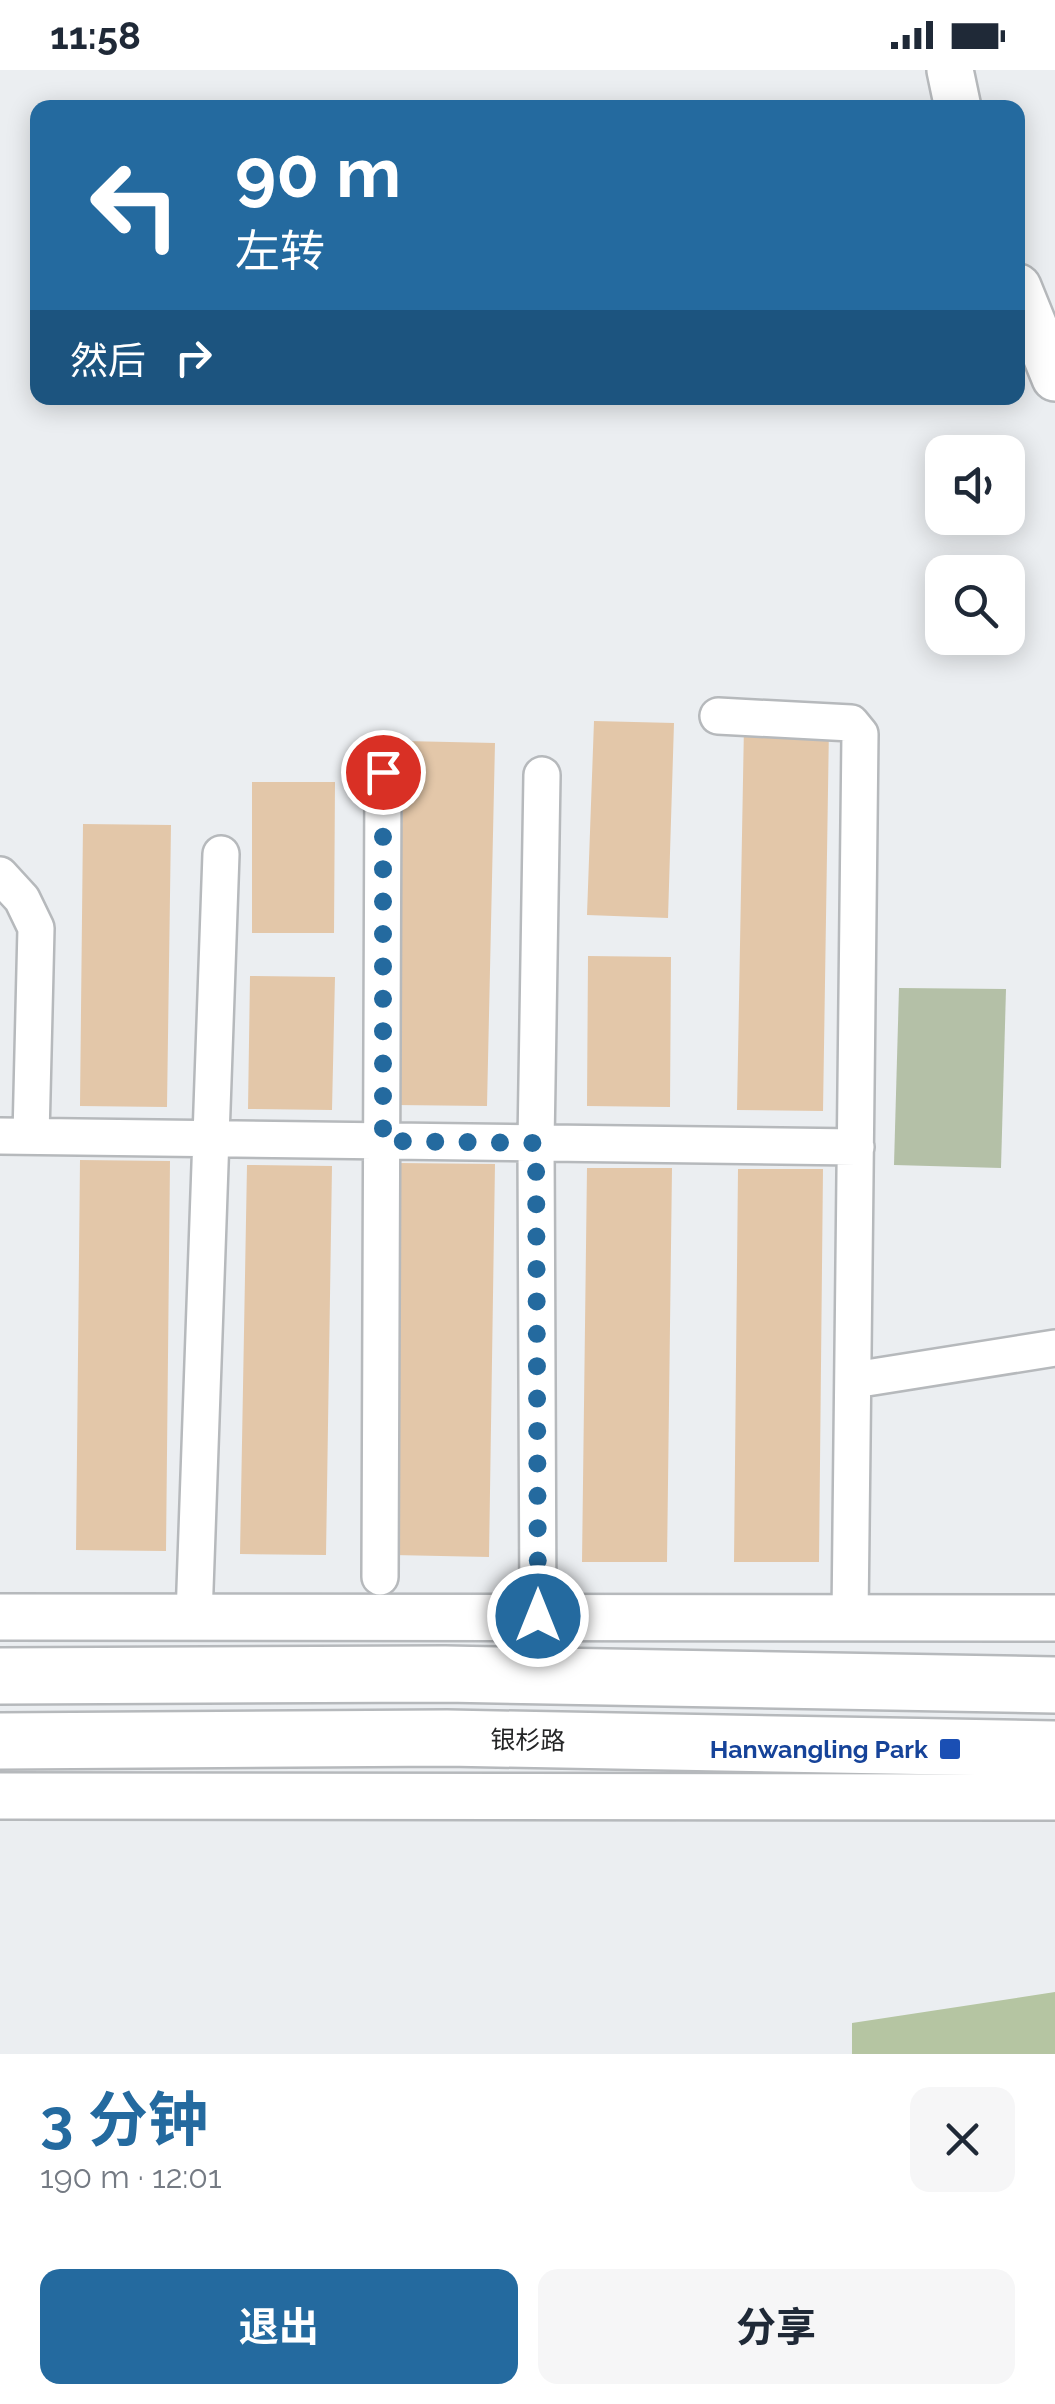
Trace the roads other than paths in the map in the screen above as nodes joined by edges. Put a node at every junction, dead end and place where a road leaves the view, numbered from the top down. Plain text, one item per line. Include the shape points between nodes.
1 (950, 70) edge
2 (956, 100) edge
3 (1025, 304) edge
4 (1055, 378) edge
5 (718, 716) dead end
6 (383, 772) dead end
7 (542, 775) dead end
8 (221, 854) dead end
9 (0, 875) edge
10 (16, 1136) edge
11 (211, 1138) junction
12 (383, 1141) junction
13 (536, 1143) junction
14 (856, 1147) junction
15 (1055, 1348) edge
16 (854, 1380) junction
17 (380, 1578) dead end
18 (538, 1616) junction
19 (0, 1617) edge
20 (194, 1617) junction
21 (850, 1618) junction
22 (1055, 1618) edge
23 (0, 1676) edge
24 (1055, 1684) edge
25 (0, 1741) edge
26 (1055, 1749) edge
27 (0, 1796) edge
28 (1055, 1797) edge

1 - 2 street
3 - 4 street
5 - 14 street via 826,718 851,722 860,734
6 - 12 street
7 - 13 street
8 - 11 street
9 - 10 street via 36,928
10 - 11 street
11 - 12 street
11 - 20 street
12 - 13 street
12 - 17 street
13 - 14 street
13 - 18 street
14 - 16 street
15 - 16 street
16 - 21 street
18 - 20 street
18 - 21 street
19 - 20 street
21 - 22 street
23 - 24 main road via 445,1674
25 - 26 main road, 银杉路 via 447,1738
27 - 28 street

